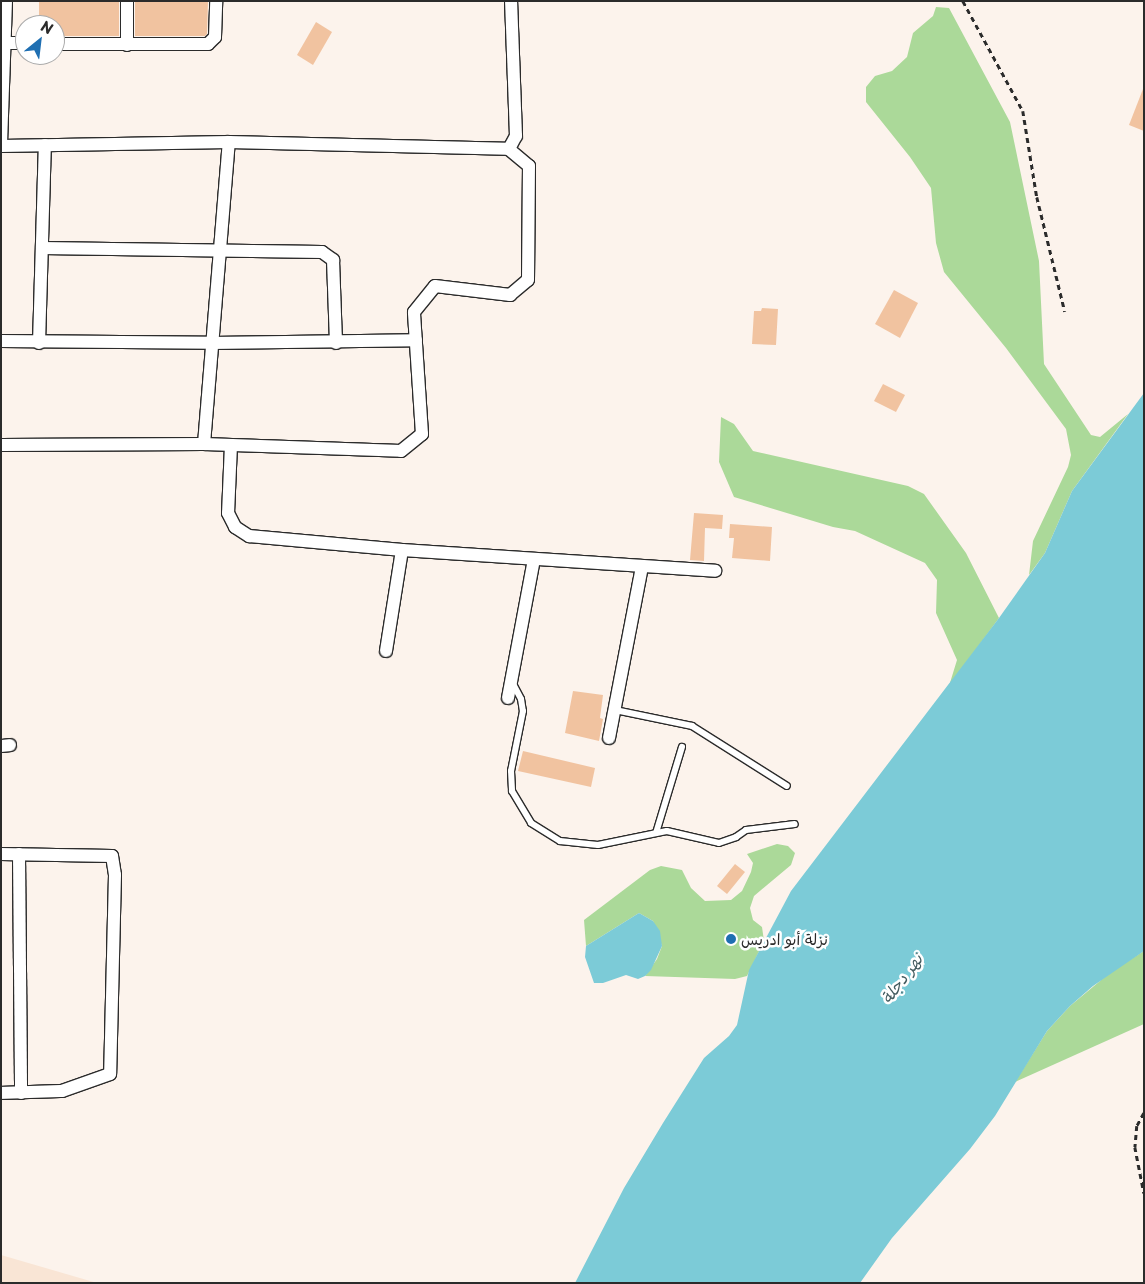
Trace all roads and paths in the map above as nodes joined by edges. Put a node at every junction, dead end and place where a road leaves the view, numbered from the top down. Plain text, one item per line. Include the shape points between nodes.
1 (6, 1) edge
2 (127, 1) edge
3 (216, 1) edge
4 (511, 1) edge
5 (963, 1) edge
6 (3, 43) edge
7 (65, 44) edge
8 (127, 45) junction
9 (229, 142) junction
10 (45, 145) junction
11 (509, 149) junction
12 (42, 248) junction
13 (219, 250) junction
14 (1065, 312) dead end
15 (416, 340) junction
16 (1, 341) edge
17 (39, 343) junction
18 (211, 343) junction
19 (336, 343) junction
20 (204, 444) junction
21 (1, 445) edge
22 (231, 445) junction
23 (402, 550) junction
24 (534, 559) junction
25 (642, 566) junction
26 (715, 571) dead end
27 (386, 651) dead end
28 (511, 682) junction
29 (508, 698) dead end
30 (615, 710) junction
31 (609, 738) dead end
32 (682, 747) dead end
33 (787, 786) dead end
34 (795, 824) dead end
35 (656, 832) junction
36 (1, 854) edge
37 (18, 854) junction
38 (1, 1093) edge
39 (22, 1093) junction
40 (1144, 1113) edge
41 (1144, 1193) edge

1 - 6 street
2 - 8 street
3 - 8 street via 215,37 208,44
4 - 11 street via 516,136
5 - 14 path via 1023,111 1037,197
6 - 10 street via 1,146
7 - 8 street
9 - 10 street
9 - 11 street
9 - 13 street
10 - 12 street
11 - 15 street via 529,166 528,280 510,295 435,286 414,312
12 - 13 street
12 - 17 street
13 - 18 street
13 - 19 street via 322,252 332,260
15 - 19 street
15 - 22 street via 422,434 401,451
16 - 17 street
17 - 18 street
18 - 19 street
18 - 20 street
20 - 21 street
20 - 22 street
22 - 23 street via 228,513 230,521 241,533
23 - 24 street
23 - 27 street
24 - 25 street
24 - 28 street
25 - 26 street
25 - 30 street
28 - 29 street
28 - 35 lane via 524,711 511,770 512,791 531,823 560,841 598,845
30 - 31 street
30 - 33 lane via 692,726
32 - 35 lane
34 - 35 lane via 746,830 719,843 681,833
36 - 37 street
37 - 39 street
37 - 39 street via 112,856 115,875 110,1074 62,1091
38 - 39 street
40 - 41 path via 1137,1126 1135,1147

